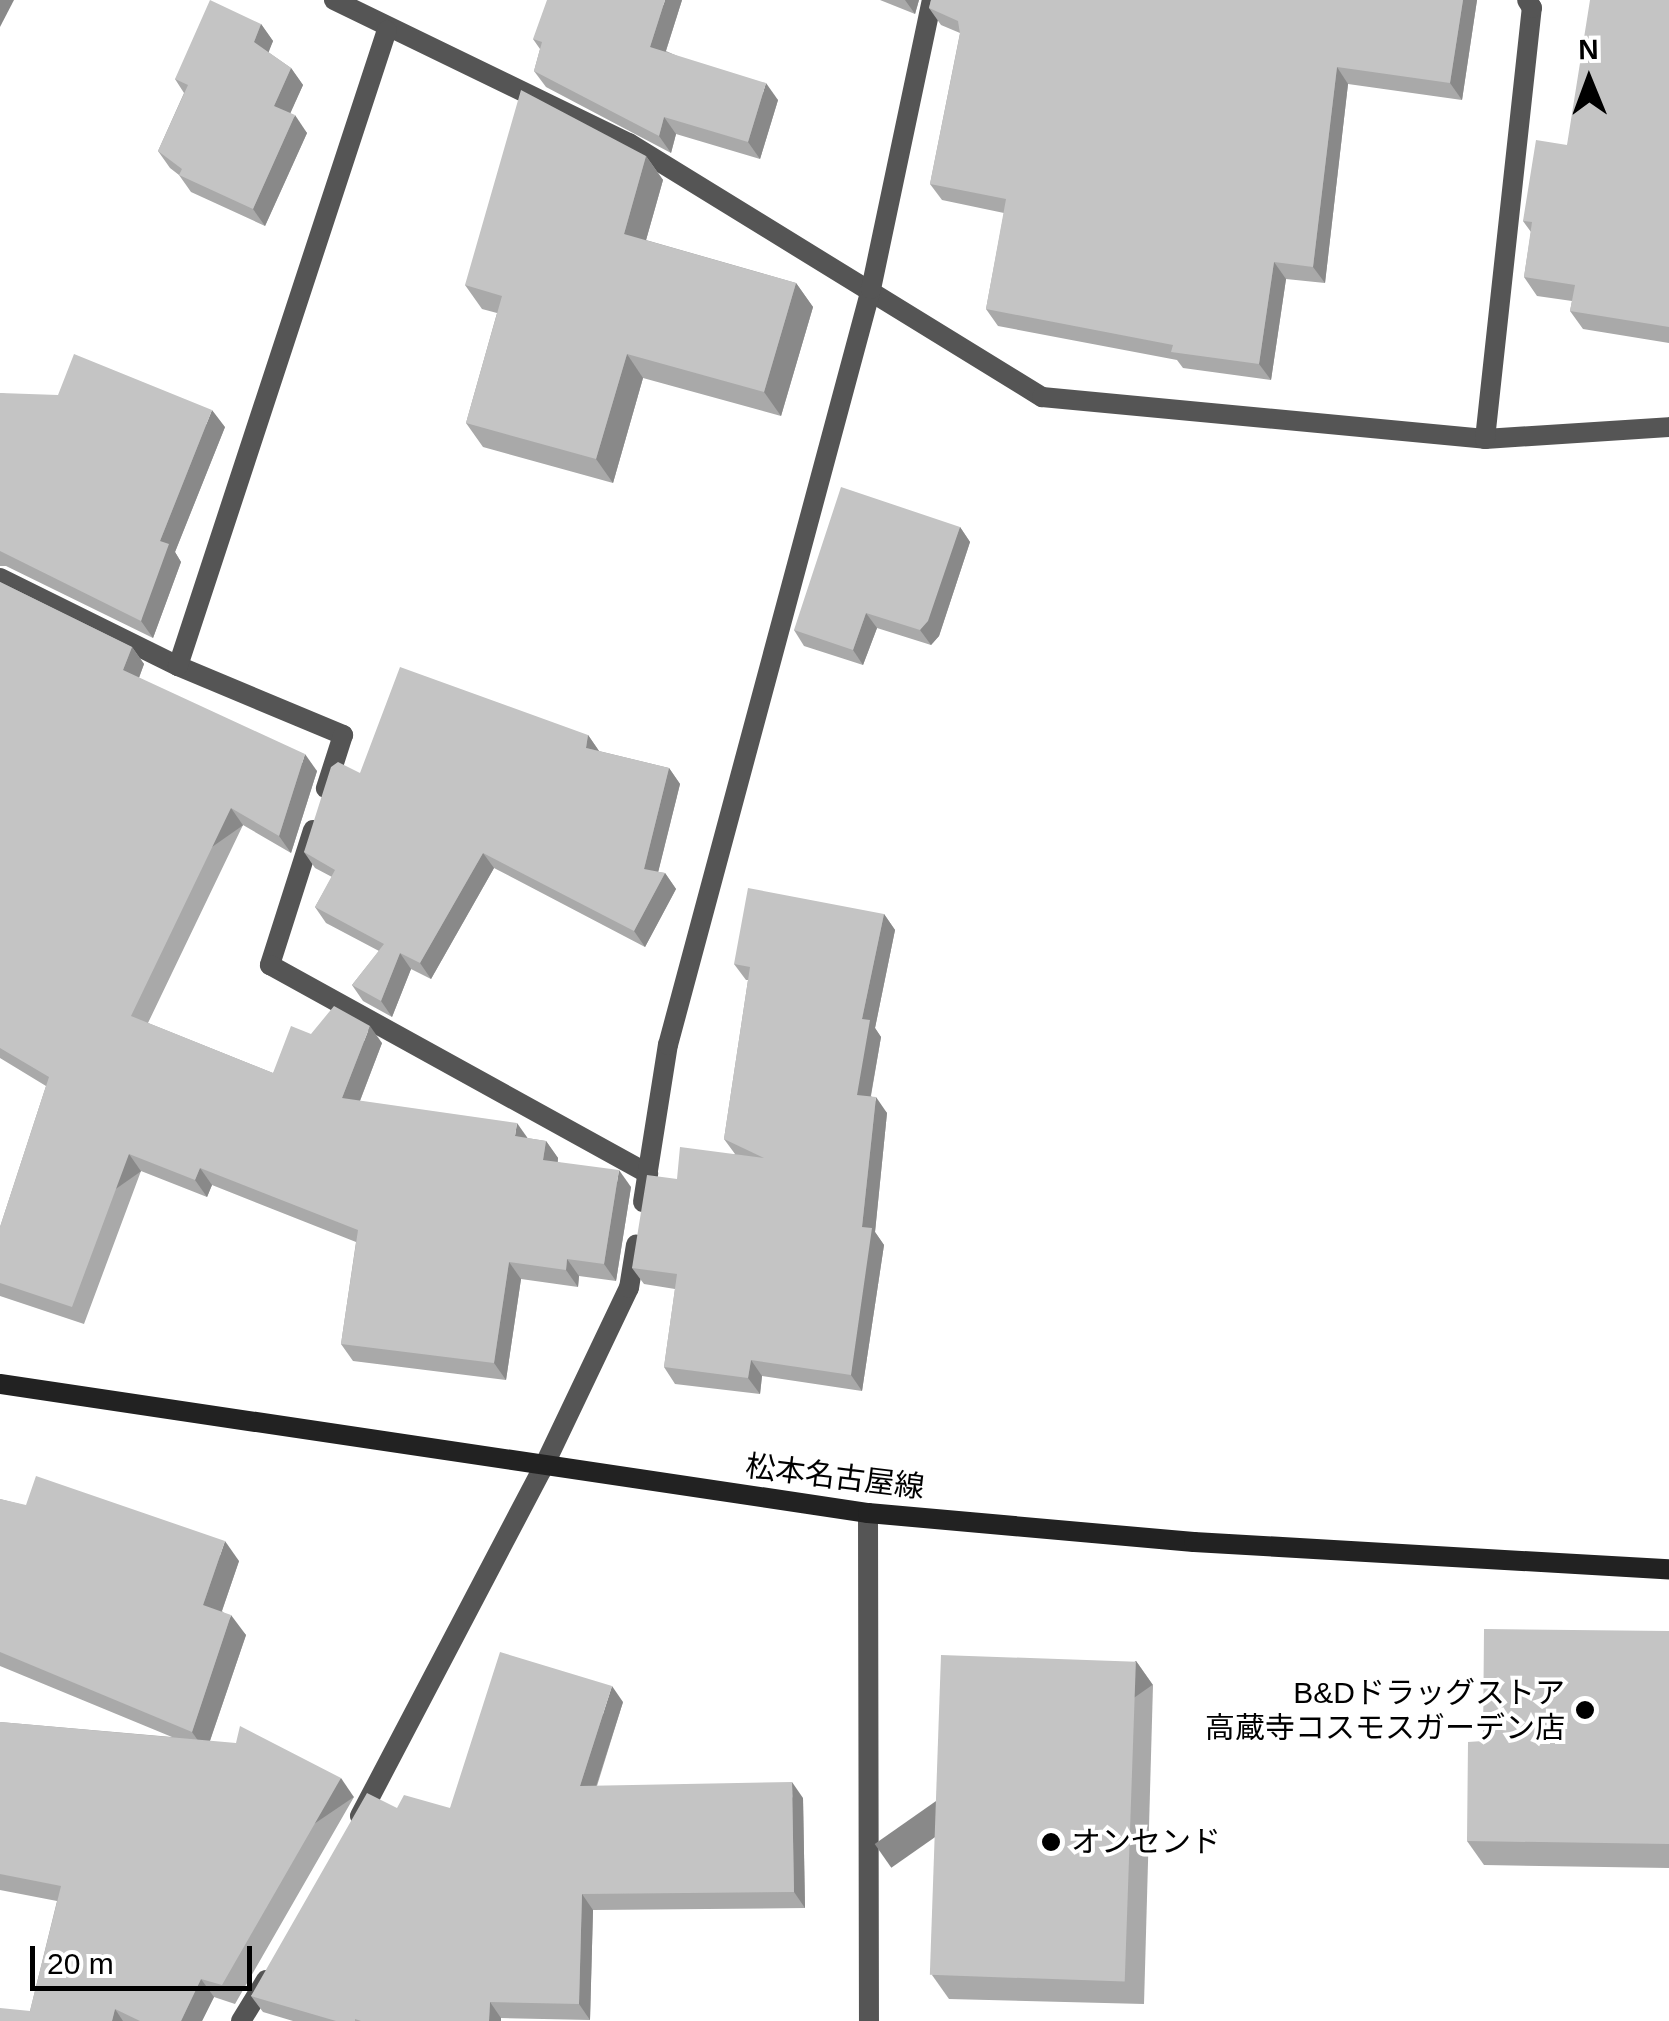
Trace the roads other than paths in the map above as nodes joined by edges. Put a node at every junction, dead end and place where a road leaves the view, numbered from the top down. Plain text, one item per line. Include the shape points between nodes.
1 (334, 0) edge
2 (932, 0) edge
3 (1527, 0) edge
4 (387, 30) junction
5 (871, 289) junction
6 (1669, 427) edge
7 (1485, 439) junction
8 (0, 578) edge
9 (178, 666) junction
10 (648, 1174) junction
11 (0, 1384) edge
12 (542, 1470) junction
13 (868, 1513) junction
14 (1669, 1569) edge
15 (351, 1832) edge
16 (278, 1961) edge
17 (241, 2021) edge
18 (869, 2021) edge

1 - 4 street
2 - 5 street
3 - 7 street via 1532,8
4 - 5 street via 629,143
4 - 9 street
5 - 7 street via 1042,396
5 - 10 street via 668,1045
6 - 7 street
8 - 9 street
9 - 10 street via 343,735 270,965
10 - 12 street via 629,1288
11 - 12 main road, 松本名古屋線
12 - 13 main road, 松本名古屋線
12 - 15 street
13 - 14 main road, 松本名古屋線 via 1194,1542
13 - 18 street
16 - 17 street

